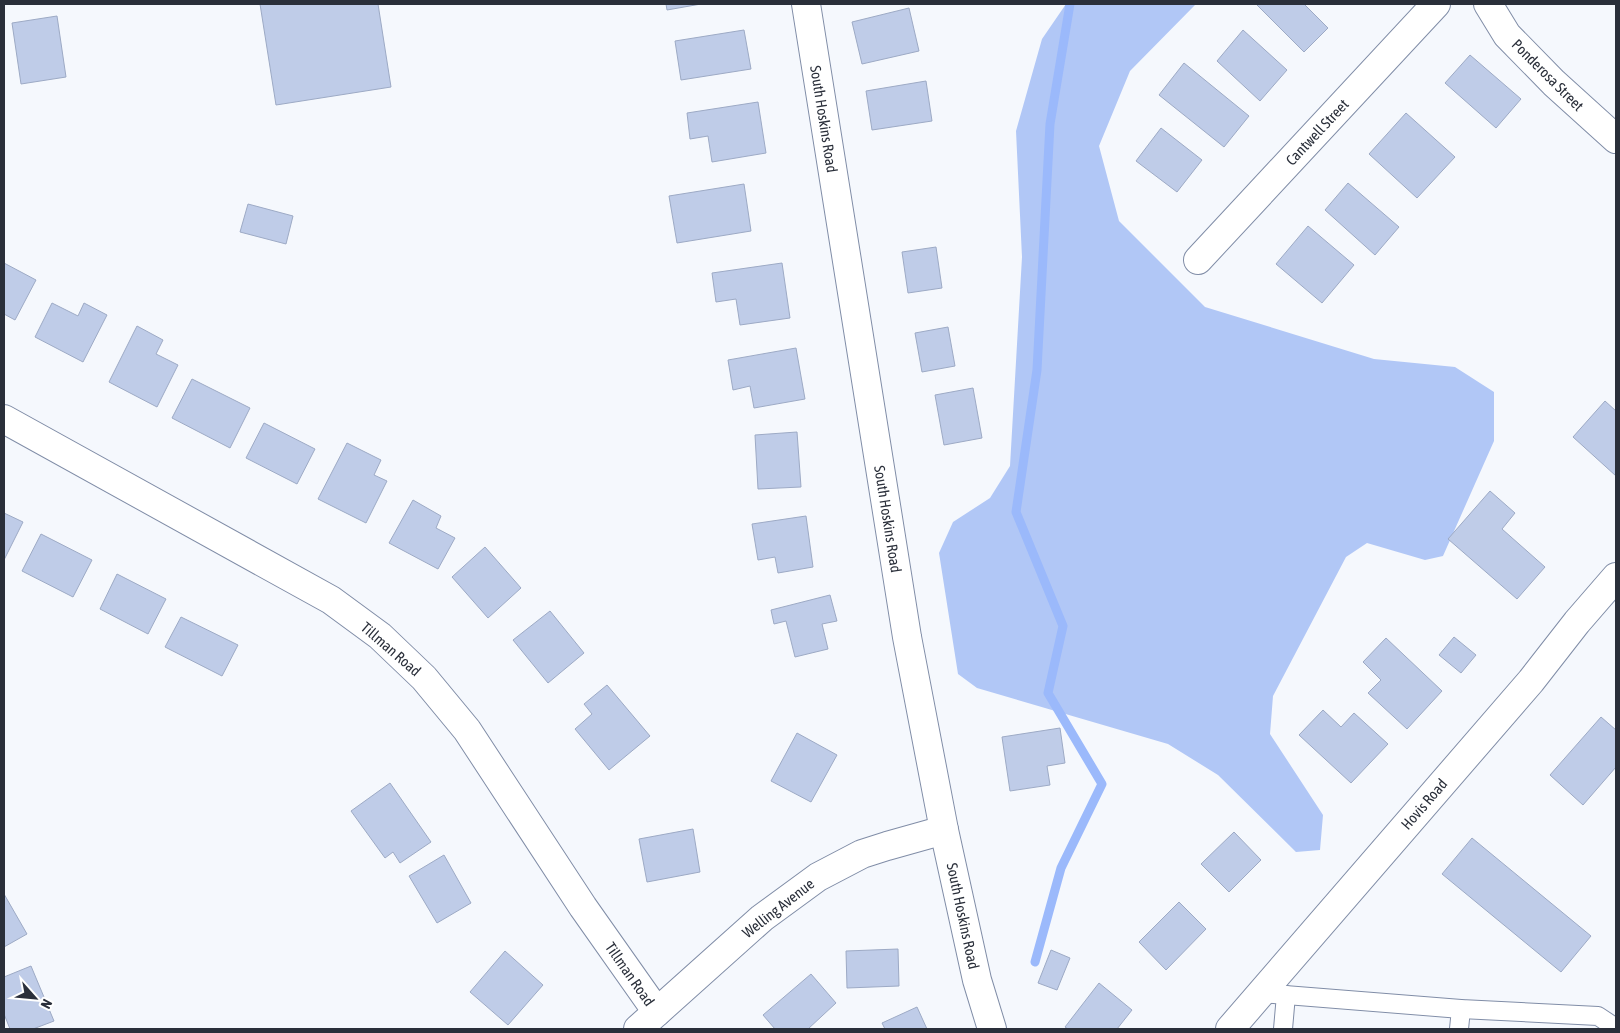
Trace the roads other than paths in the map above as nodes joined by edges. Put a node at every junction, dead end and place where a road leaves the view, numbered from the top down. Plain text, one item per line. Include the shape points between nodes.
1 (806, 4) edge
2 (1436, 4) edge
3 (1488, 4) edge
4 (1616, 139) edge
5 (1198, 260) dead end
6 (4, 419) edge
7 (1616, 577) edge
8 (944, 830) junction
9 (1273, 994) junction
10 (1461, 1008) junction
11 (647, 1021) edge
12 (1616, 1028) edge
13 (992, 1029) edge
14 (1230, 1029) edge
15 (1283, 1029) edge
16 (1459, 1029) edge

1 - 8 street, South Hoskins Road via 907,637
2 - 5 street, Cantwell Street
3 - 4 street, Ponderosa Street via 1508,35 1554,83
6 - 11 street, Tillman Road via 331,600 380,636 424,678 467,730 583,907
7 - 9 street, Hovis Road
8 - 11 street, Welling Avenue via 862,854 818,877 762,918
8 - 13 street, South Hoskins Road via 977,980
9 - 10 lane
9 - 14 street, Hovis Road
9 - 15 lane
10 - 12 lane via 1598,1016
10 - 16 lane

